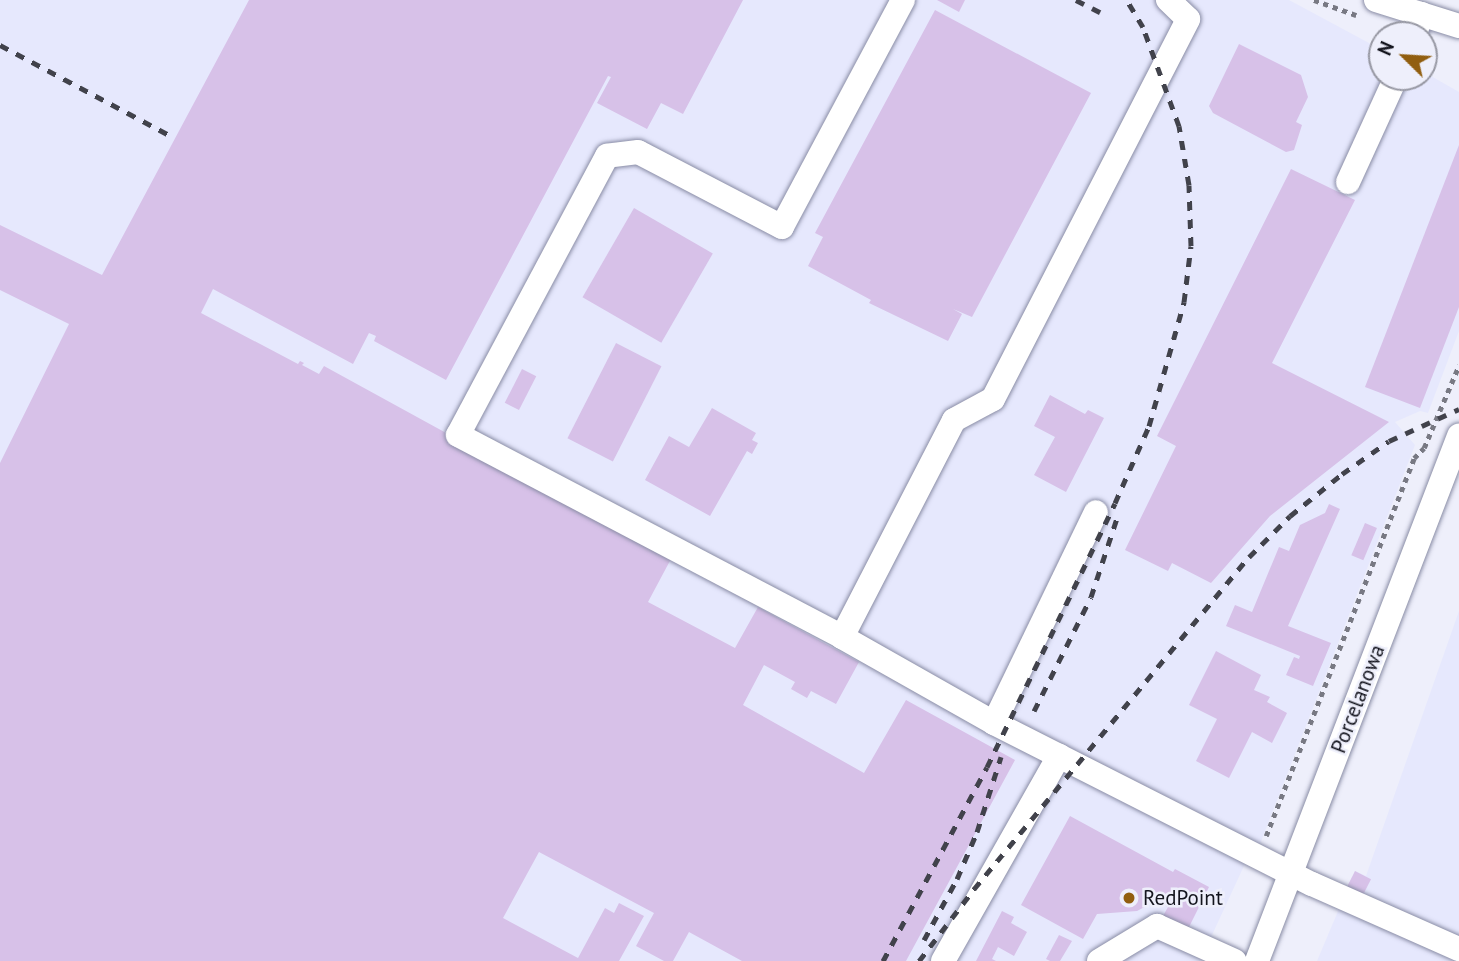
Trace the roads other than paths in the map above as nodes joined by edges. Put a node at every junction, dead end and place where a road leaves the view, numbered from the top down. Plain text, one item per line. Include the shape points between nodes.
1 (902, 0) edge
2 (1168, 0) edge
3 (1376, 0) edge
4 (1427, 17) edge
5 (1459, 26) edge
6 (1390, 91) edge
7 (1348, 182) dead end
8 (1459, 436) edge
9 (1096, 512) dead end
10 (842, 637) junction
11 (994, 723) junction
12 (1059, 756) junction
13 (1281, 869) junction
14 (1456, 951) edge
15 (943, 961) edge
16 (1100, 961) edge
17 (1235, 961) edge
18 (1257, 961) edge

1 - 10 street via 782,228 638,152 607,156 458,435
2 - 10 street via 1188,19 993,399 954,420
3 - 4 street
4 - 5 street
6 - 7 street
8 - 13 street, Porcelanowa
9 - 11 street
10 - 11 street
11 - 12 street
12 - 13 street
12 - 15 street
13 - 14 street
13 - 18 street, Porcelanowa
16 - 17 street via 1157,926

